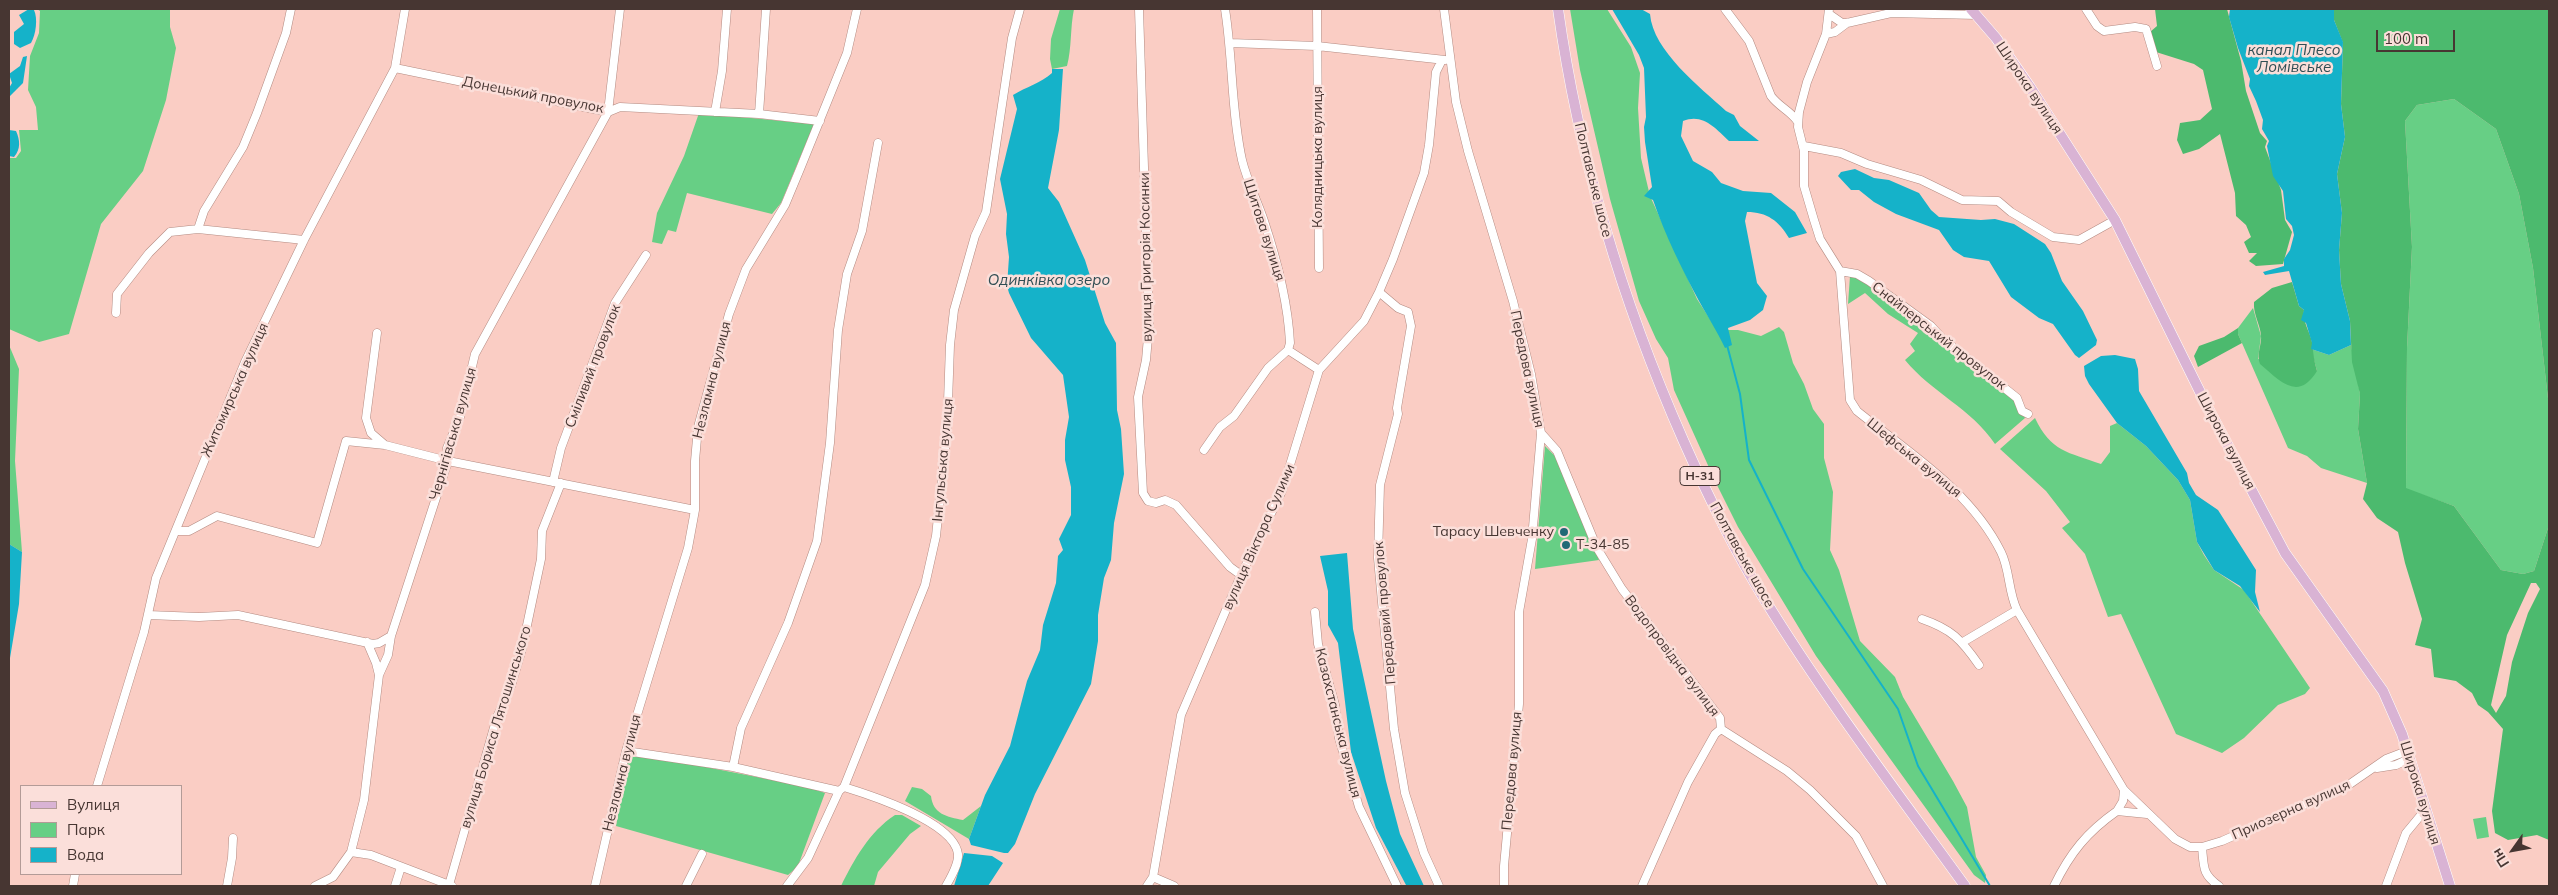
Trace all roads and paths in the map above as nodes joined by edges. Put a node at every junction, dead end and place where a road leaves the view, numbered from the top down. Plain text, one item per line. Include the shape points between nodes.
1 (291, 9) edge
2 (404, 9) edge
3 (620, 9) edge
4 (727, 9) edge
5 (766, 9) edge
6 (857, 9) edge
7 (1020, 9) edge
8 (1139, 9) edge
9 (1225, 9) edge
10 (1317, 9) edge
11 (1444, 9) edge
12 (1558, 9) edge
13 (1725, 9) edge
14 (2086, 9) edge
15 (1829, 11) edge
16 (1974, 12) edge
17 (1847, 23) junction
18 (1826, 34) junction
19 (1230, 42) junction
20 (1317, 46) junction
21 (1446, 60) junction
22 (2157, 66) dead end
23 (395, 68) junction
24 (608, 112) junction
25 (715, 112) junction
26 (759, 114) junction
27 (820, 122) junction
28 (1798, 122) junction
29 (878, 143) dead end
30 (1804, 146) junction
31 (2115, 220) junction
32 (198, 229) junction
33 (304, 240) junction
34 (646, 255) dead end
35 (1319, 268) dead end
36 (1840, 272) junction
37 (1379, 292) junction
38 (116, 313) dead end
39 (377, 333) dead end
40 (1288, 350) junction
41 (1320, 370) junction
42 (2028, 414) dead end
43 (371, 433) junction
44 (1541, 433) junction
45 (364, 442) junction
46 (385, 445) junction
47 (1204, 450) dead end
48 (448, 461) junction
49 (557, 483) junction
50 (695, 510) junction
51 (176, 531) junction
52 (1240, 575) junction
53 (2017, 610) junction
54 (1316, 612) dead end
55 (148, 615) junction
56 (1922, 618) dead end
57 (391, 636) junction
58 (367, 642) junction
59 (1964, 642) junction
60 (1979, 665) dead end
61 (379, 675) junction
62 (1721, 729) junction
63 (626, 751) junction
64 (2408, 755) junction
65 (733, 767) junction
66 (97, 785) edge
67 (841, 789) junction
68 (2124, 790) junction
69 (2425, 810) junction
70 (2117, 811) junction
71 (2149, 815) junction
72 (233, 838) dead end
73 (2202, 847) junction
74 (351, 852) junction
75 (702, 854) dead end
76 (401, 867) junction
77 (333, 877) junction
78 (1153, 877) junction
79 (452, 885) edge
80 (226, 886) edge
81 (315, 886) edge
82 (328, 886) edge
83 (395, 886) edge
84 (595, 886) edge
85 (686, 886) edge
86 (787, 886) edge
87 (946, 886) edge
88 (1147, 886) edge
89 (1174, 886) edge
90 (1397, 886) edge
91 (1439, 886) edge
92 (1504, 886) edge
93 (1642, 886) edge
94 (1883, 886) edge
95 (1966, 886) edge
96 (2054, 886) edge
97 (2219, 886) edge
98 (2386, 886) edge
99 (2450, 886) edge

1 - 32 street via 286,32 243,147 204,211
2 - 23 street, Житомирська вулиця
3 - 24 street, Чернігівська вулиця
4 - 25 street
5 - 26 street
6 - 27 street, Незламна вулиця via 847,53
7 - 67 street, Інгульська вулиця via 1012,38 986,212 975,236 954,310 947,431 931,560 925,585
8 - 52 street, вулиця Григорія Косинки via 1149,342 1138,408 1143,493 1148,501 1165,500 1176,505
9 - 19 street, Щитова вулиця
10 - 20 street, Колядницька вулиця
11 - 21 street, Передова вулиця
12 - 95 main road, Полтавське шосе / Н-31 via 1584,148 1609,242 1634,321 1693,462 1732,542 1799,653
13 - 28 street via 1749,41 1771,96
14 - 22 street via 2104,31 2135,27 2146,29
15 - 17 street via 1842,23
15 - 18 street
16 - 17 street via 1891,13
16 - 31 main road, Широка вулиця via 2030,87
17 - 18 street
18 - 28 street via 1807,82
19 - 20 street
19 - 40 street, Щитова вулиця via 1234,115 1252,193 1282,280 1290,332
20 - 21 street
20 - 35 street, Колядницька вулиця
21 - 37 street, вулиця Віктора Сулими via 1436,72 1424,173
21 - 44 street, Передова вулиця via 1466,143 1513,301
23 - 24 street, Донецький провулок
23 - 33 street, Житомирська вулиця
24 - 25 street, Донецький провулок via 620,107
24 - 48 street, Чернігівська вулиця via 475,354 460,417 447,448
25 - 26 street, Донецький провулок
26 - 27 street, Донецький провулок
27 - 50 street, Незламна вулиця via 785,205 746,268 729,314 698,427
28 - 30 street, Шефська вулиця
29 - 65 street via 862,231 847,274 838,330 830,443 817,541 788,623 741,728
30 - 31 street via 1841,153 1921,180 1962,200 1998,201 2053,237 2079,240
30 - 36 street, Шефська вулиця via 1804,186 1820,239
31 - 64 main road, Широка вулиця via 2206,404 2278,539 2302,579 2383,691
32 - 33 street
32 - 38 street via 170,232 154,247 116,294
33 - 51 street, Житомирська вулиця via 245,362
34 - 49 street, Сміливий провулок via 615,303 561,448
36 - 42 street, Снайперський провулок via 1857,274 1931,326 2017,398 2022,411
36 - 53 street, Шефська вулиця via 1853,406 1952,486 1977,515 2005,562 2010,595
37 - 41 street, вулиця Віктора Сулими via 1364,321
37 - 91 street, Передовий провулок via 1408,312 1412,326 1398,414 1380,485 1378,558 1394,729 1405,793 1424,853
39 - 43 street via 366,418
40 - 41 street
40 - 47 street via 1268,368 1234,416 1220,427
41 - 52 street, вулиця Віктора Сулими via 1282,490
43 - 45 street
43 - 46 street
44 - 62 street, Водопровідна вулиця via 1557,452 1600,553 1622,589 1720,718
44 - 92 street, Передова вулиця via 1532,539 1518,630 1519,704
45 - 46 street
45 - 51 street via 346,441 317,543 217,516 189,531
46 - 48 street
48 - 49 street
48 - 57 street, Чернігівська вулиця
49 - 50 street
49 - 79 street, вулиця Бориса Лятошинського via 542,531 541,559 522,648 511,686 497,717
50 - 63 street, Незламна вулиця via 688,548
51 - 55 street, Житомирська вулиця via 156,578
52 - 78 street, вулиця Віктора Сулими via 1181,715
53 - 59 street
53 - 68 street, Шефська вулиця
54 - 90 street, Казахстанська вулиця via 1318,644 1335,705 1339,738 1360,806
55 - 58 street via 238,615
55 - 66 street, Житомирська вулиця
56 - 59 street via 1944,627
57 - 58 street via 379,643
57 - 61 street, Чернігівська вулиця via 388,655
58 - 61 street
59 - 60 street
61 - 74 street, Чернігівська вулиця via 364,800
62 - 93 street via 1688,782
62 - 94 street, Водопровідна вулиця via 1787,771 1810,790 1856,836
63 - 65 street
63 - 84 street, Незламна вулиця
64 - 69 main road, Широка вулиця
64 - 73 street, Приозерна вулиця via 2396,754 2347,786
65 - 67 street
67 - 86 street, Інгульська вулиця via 808,858
67 - 87 street via 902,807 920,816 956,846 956,865
68 - 70 street via 2123,801
68 - 71 street, Шефська вулиця
69 - 98 street via 2406,833
69 - 99 main road, Широка вулиця
70 - 71 street
70 - 96 street via 2085,836
71 - 73 street, Шефська вулиця via 2175,839 2190,847
72 - 80 street
73 - 97 street via 2205,872
74 - 76 street
74 - 77 street, Чернігівська вулиця
75 - 85 street
76 - 79 street
76 - 83 street
77 - 81 street, Чернігівська вулиця
77 - 82 street, Чернігівська вулиця
78 - 88 street, вулиця Віктора Сулими
78 - 89 street

